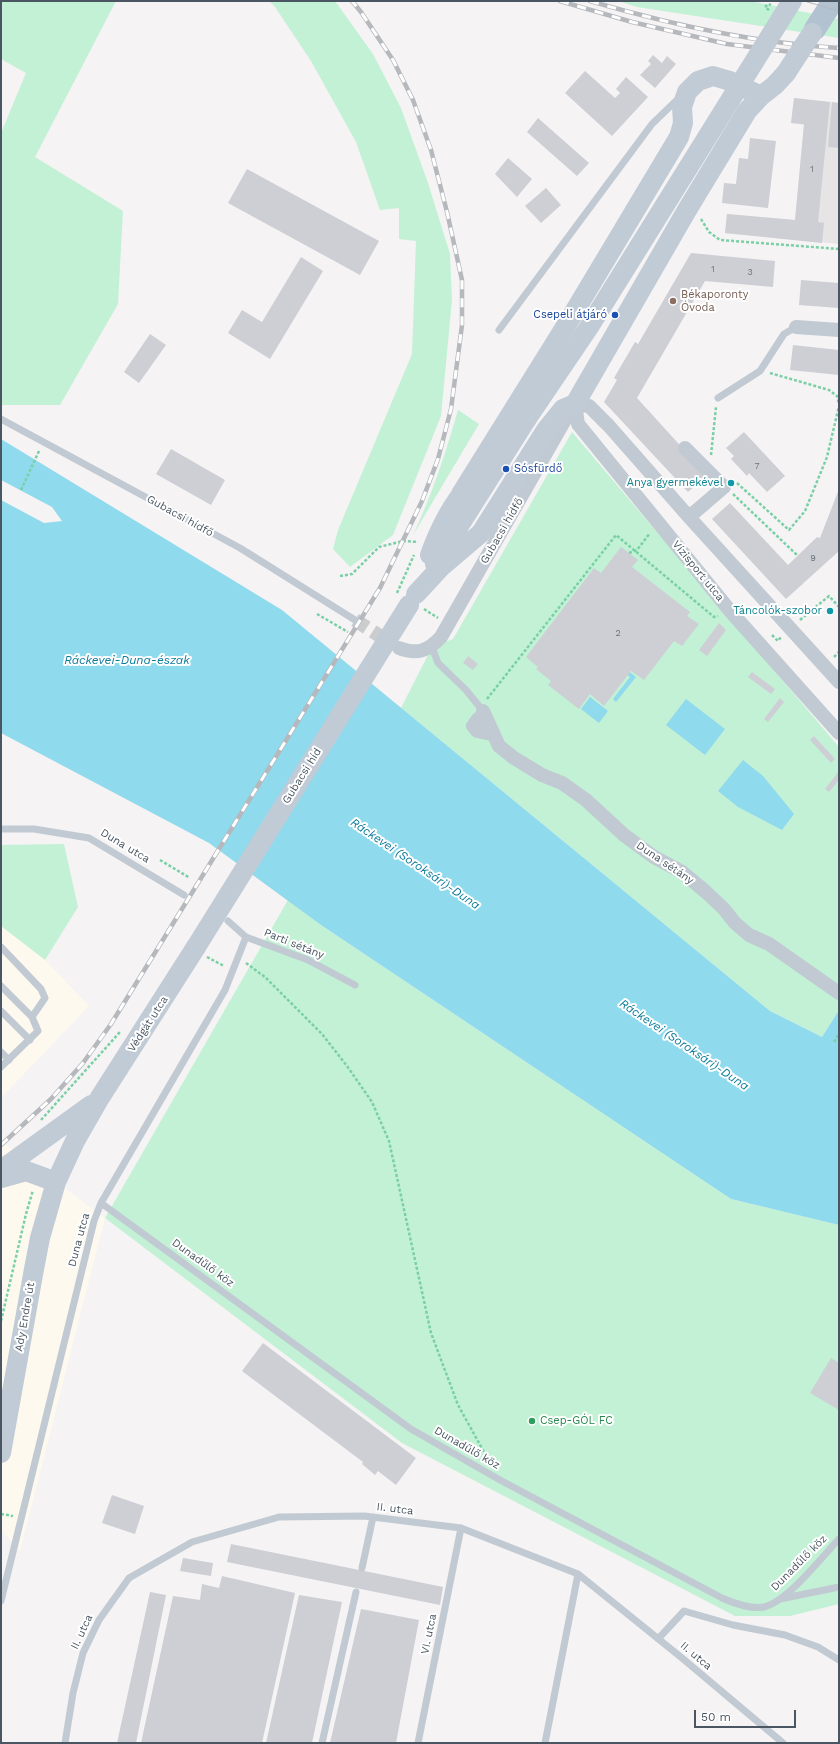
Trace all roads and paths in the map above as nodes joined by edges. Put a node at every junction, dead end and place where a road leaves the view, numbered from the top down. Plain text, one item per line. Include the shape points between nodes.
1 (792, 1) edge
2 (815, 1) edge
3 (833, 1) edge
4 (815, 29) junction
5 (688, 92) junction
6 (761, 96) junction
7 (687, 210) junction
8 (839, 249) edge
9 (796, 327) joint
10 (499, 330) dead end
11 (839, 330) edge
12 (760, 371) junction
13 (718, 398) joint
14 (574, 404) junction
15 (839, 405) edge
16 (1, 419) edge
17 (526, 420) junction
18 (609, 426) junction
19 (593, 441) junction
20 (44, 442) junction
21 (685, 448) dead end
22 (710, 457) dead end
23 (740, 487) dead end
24 (728, 488) dead end
25 (22, 490) dead end
26 (461, 494) junction
27 (689, 517) junction
28 (659, 522) junction
29 (420, 542) dead end
30 (637, 550) junction
31 (630, 553) dead end
32 (798, 556) dead end
33 (340, 576) dead end
34 (416, 603) junction
35 (839, 607) edge
36 (731, 612) junction
37 (317, 614) dead end
38 (355, 620) tunnel mouth
39 (800, 620) dead end
40 (436, 623) dead end
41 (348, 632) dead end
42 (432, 647) junction
43 (398, 648) tunnel mouth
44 (839, 682) edge
45 (486, 718) junction
46 (839, 733) edge
47 (1, 829) edge
48 (160, 860) dead end
49 (190, 878) dead end
50 (184, 895) dead end
51 (228, 921) dead end
52 (246, 937) junction
53 (1, 947) edge
54 (202, 952) junction
55 (238, 959) junction
56 (228, 969) dead end
57 (355, 985) dead end
58 (1, 986) edge
59 (839, 993) edge
60 (1, 1011) edge
61 (32, 1017) junction
62 (839, 1034) edge
63 (30, 1040) junction
64 (834, 1042) dead end
65 (1, 1052) edge
66 (9, 1060) junction
67 (1, 1067) edge
68 (99, 1099) junction
69 (1, 1170) edge
70 (1, 1178) edge
71 (56, 1182) junction
72 (101, 1203) junction
73 (6, 1402) edge
74 (1, 1453) edge
75 (500, 1480) junction
76 (373, 1517) junction
77 (462, 1528) junction
78 (839, 1539) edge
79 (362, 1568) dead end
80 (578, 1574) junction
81 (839, 1587) edge
82 (356, 1592) dead end
83 (778, 1600) junction
84 (1, 1601) edge
85 (658, 1639) junction
86 (839, 1660) edge
87 (65, 1743) edge
88 (322, 1743) edge
89 (418, 1743) edge
90 (545, 1743) edge
91 (782, 1743) edge

1 - 17 main road, bridge via 589,327
2 - 4 main road
3 - 4 main road
4 - 6 main road, bridge via 786,73 775,86
5 - 6 main road via 698,81 713,76
5 - 10 lane via 672,103 652,124
5 - 26 main road via 682,106 684,123 679,137 571,318
6 - 7 main road via 747,111
7 - 8 path via 704,221 708,232 720,240
7 - 14 main road
9 - 11 street
9 - 12 lane via 784,334
12 - 13 lane
12 - 15 path via 829,390 837,396
13 - 22 path
14 - 18 street via 589,406
14 - 19 street, Vízisport utca via 578,424
14 - 34 main road via 563,409 546,430 481,533 441,567
14 - 42 street, Gubacsi hídfő via 441,637
15 - 23 path via 827,457 805,512 789,530
16 - 20 lane, Gubacsi hídfő
17 - 26 main road
17 - 34 main road
18 - 19 street
18 - 27 street
19 - 28 street, Vízisport utca
20 - 25 path
20 - 38 lane, Gubacsi hídfő via 240,548
21 - 27 street via 724,487
24 - 32 path
26 - 34 main road via 438,535
27 - 44 street
28 - 30 path
28 - 36 street, Vízisport utca
29 - 33 path via 403,541 378,547 352,574
30 - 31 path
30 - 36 path via 714,617
30 - 45 path via 616,535
34 - 40 path via 440,619
34 - 54 main road, Gubacsi híd, bridge
35 - 39 path via 829,596
36 - 46 street, Vízisport utca
37 - 41 path
42 - 43 street via 410,652
42 - 45 lane via 438,663 466,690
45 - 59 street, Duna sétány via 499,746 514,758 542,775 562,783 586,800 624,835 654,857 682,872 749,935 769,944
47 - 50 lane, Duna utca via 34,829 90,838
48 - 49 path
51 - 52 lane
52 - 55 lane, Duna utca
52 - 57 lane, Parti sétány via 308,960
53 - 61 lane via 42,989 45,998
54 - 56 path
54 - 68 main road, Védgát utca
55 - 72 lane, Duna utca via 225,990
55 - 75 path via 265,978 322,1034 372,1102 389,1141 431,1333 458,1405
58 - 61 lane
60 - 63 lane
61 - 63 lane via 38,1031
62 - 64 path
63 - 66 lane
65 - 66 lane
66 - 67 lane
68 - 69 main road, Védgát utca
68 - 71 main road, Védgát utca
70 - 71 main road via 26,1171
71 - 73 main road, Ady Endre út via 35,1261
72 - 75 lane, Dunadűlő köz via 411,1429
72 - 84 lane, Duna utca via 94,1221
73 - 74 main road, Ady Endre út
75 - 83 lane, Dunadűlő köz via 737,1604 766,1607
76 - 77 lane, II. utca
76 - 79 lane
76 - 87 lane, II. utca via 279,1517 192,1542 129,1578 99,1620 84,1652 73,1693
77 - 80 lane, II. utca
77 - 89 lane, VI. utca
78 - 83 lane, Dunadűlő köz
80 - 85 lane, II. utca
80 - 90 lane
81 - 83 lane
82 - 88 lane
85 - 86 lane via 684,1611 733,1625 785,1635 818,1647
85 - 91 lane, II. utca

